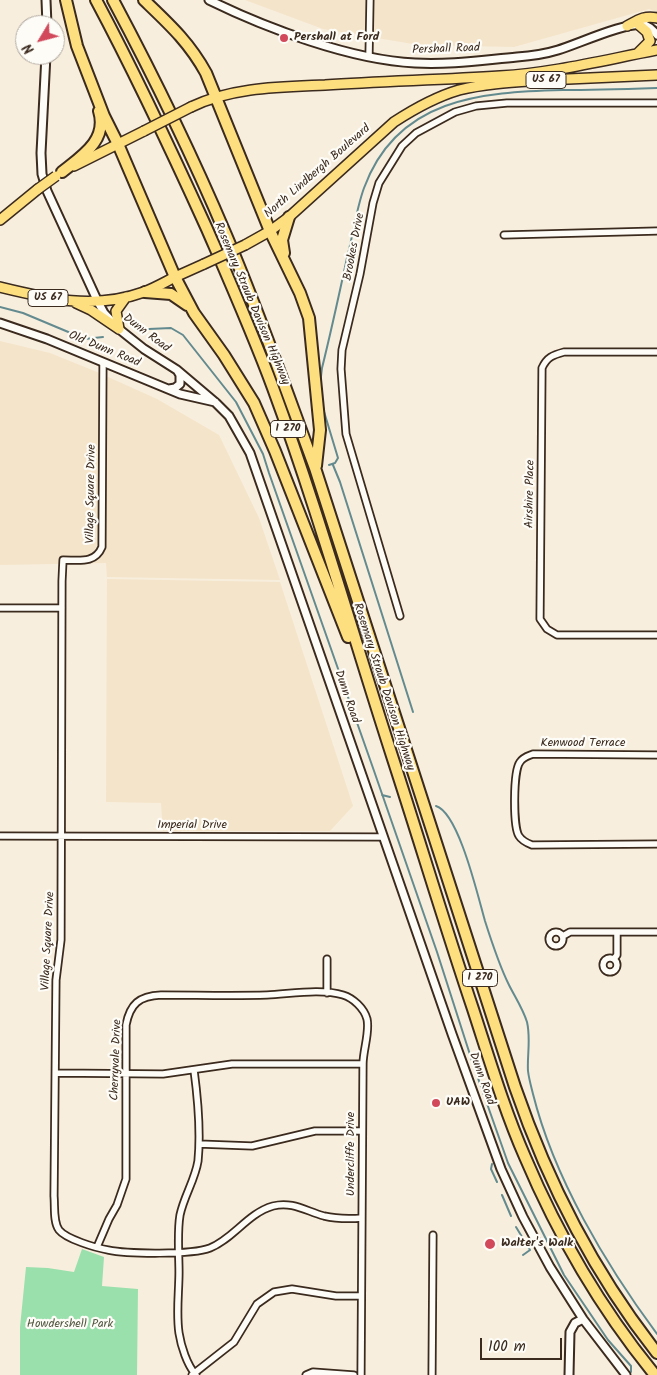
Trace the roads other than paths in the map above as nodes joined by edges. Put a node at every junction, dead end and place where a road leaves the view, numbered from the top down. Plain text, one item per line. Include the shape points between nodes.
1 (46, 0) edge
2 (66, 0) edge
3 (96, 0) edge
4 (113, 0) edge
5 (144, 0) edge
6 (209, 0) edge
7 (370, 0) edge
8 (47, 15) edge
9 (657, 18) edge
10 (638, 25) junction
11 (627, 26) junction
12 (657, 34) edge
13 (657, 50) edge
14 (637, 54) junction
15 (369, 56) junction
16 (45, 65) edge
17 (657, 76) edge
18 (90, 78) junction
19 (216, 96) junction
20 (657, 103) edge
21 (118, 144) junction
22 (59, 174) junction
23 (289, 217) junction
24 (0, 220) edge
25 (270, 231) junction
26 (657, 231) edge
27 (504, 235) dead end
28 (289, 270) junction
29 (176, 277) junction
30 (0, 287) edge
31 (145, 292) junction
32 (185, 296) junction
33 (126, 297) junction
34 (74, 302) junction
35 (98, 302) junction
36 (192, 310) junction
37 (0, 323) edge
38 (119, 329) junction
39 (657, 352) edge
40 (103, 362) junction
41 (177, 370) junction
42 (197, 386) junction
43 (169, 389) junction
44 (180, 394) junction
45 (216, 402) junction
46 (315, 468) junction
47 (0, 608) edge
48 (62, 608) junction
49 (400, 616) dead end
50 (657, 635) edge
51 (371, 693) junction
52 (657, 755) edge
53 (0, 836) edge
54 (60, 836) junction
55 (384, 837) junction
56 (657, 844) edge
57 (657, 932) edge
58 (617, 933) junction
59 (563, 936) dead end
60 (327, 959) dead end
61 (614, 959) dead end
62 (327, 993) junction
63 (363, 1064) junction
64 (194, 1070) junction
65 (56, 1073) junction
66 (126, 1073) junction
67 (362, 1131) junction
68 (199, 1144) junction
69 (362, 1218) junction
70 (433, 1235) dead end
71 (97, 1247) junction
72 (179, 1253) junction
73 (361, 1296) junction
74 (583, 1318) junction
75 (657, 1353) edge
76 (194, 1374) edge
77 (306, 1375) edge
78 (354, 1375) edge
79 (361, 1375) edge
80 (432, 1375) edge
81 (570, 1375) edge
82 (626, 1375) edge
83 (655, 1375) edge

1 - 8 street
2 - 18 highway via 77,46
3 - 51 highway, Rosemary Straub Davison Highway / I 270 via 164,135 256,343 294,450
4 - 46 highway, Rosemary Straub Davison Highway / I 270 via 190,154 226,236
5 - 19 highway via 185,39 202,64
6 - 15 street, Pershall Road via 292,34
7 - 15 street
9 - 11 main road via 650,16
10 - 11 street, Pershall Road
10 - 12 street via 650,27
10 - 14 main road via 647,32 650,41
11 - 15 street, Pershall Road via 557,50 527,56 416,64
13 - 14 main road, US 67
14 - 19 main road, US 67 via 522,75 297,86
16 - 35 street, Dunn Road via 42,174
17 - 23 main road, North Lindbergh Boulevard / US 67 via 492,85 459,90 436,98 394,122
18 - 21 highway
18 - 22 highway via 100,115 99,133 89,151
19 - 21 main road, US 67, bridge
19 - 25 highway
20 - 49 street, Brookes Drive via 476,106 453,113 416,133 402,146 378,183 342,350 341,369 346,434
21 - 22 main road, US 67
21 - 29 highway
22 - 24 main road, US 67, bridge
23 - 25 main road, North Lindbergh Boulevard / US 67
23 - 28 highway via 282,240
25 - 28 highway
25 - 29 main road, North Lindbergh Boulevard / US 67, bridge
26 - 27 street
28 - 46 highway via 309,318 320,430
29 - 31 main road, North Lindbergh Boulevard / US 67
29 - 32 highway
30 - 34 main road, North Lindbergh Boulevard / US 67
31 - 32 highway via 173,288
31 - 33 main road, North Lindbergh Boulevard / US 67
31 - 36 highway via 171,294
32 - 36 highway
33 - 35 main road, North Lindbergh Boulevard / US 67
33 - 38 main road via 116,311
34 - 35 main road, North Lindbergh Boulevard / US 67
34 - 38 main road
35 - 38 street, Dunn Road
36 - 51 highway via 254,403
37 - 40 street, Old Dunn Road
38 - 41 street, Dunn Road
39 - 50 street, Airshire Place via 564,352 552,355 542,368 540,619 557,635
40 - 43 street, Old Dunn Road
40 - 48 street, Village Square Drive via 102,547 91,560 63,560
41 - 42 street, Dunn Road
41 - 43 street via 180,384
42 - 44 street via 194,391
42 - 45 street, Dunn Road
43 - 44 street, Old Dunn Road
44 - 45 street, Old Dunn Road
45 - 55 street, Dunn Road via 238,430 254,464
46 - 75 highway, Rosemary Straub Davison Highway / I 270 via 525,1116 547,1171 588,1252
47 - 48 street
48 - 54 street, Village Square Drive
51 - 83 highway, Rosemary Straub Davison Highway / I 270 via 524,1157 582,1271
52 - 56 street, Kenwood Terrace via 533,754 524,757 516,769 515,827 519,837 532,845
53 - 54 street, Imperial Drive
54 - 55 street, Imperial Drive
54 - 65 street, Village Square Drive via 61,940 56,980
55 - 74 street, Dunn Road via 501,1169 536,1242
57 - 58 street
58 - 59 street via 570,932
58 - 61 street via 617,955
60 - 62 street
62 - 63 street, Undercliffe Drive via 350,998 367,1019
62 - 66 street, Cherryvale Drive via 150,995 141,999 128,1016
63 - 64 street via 232,1064
63 - 67 street, Undercliffe Drive
64 - 66 street via 163,1074
64 - 68 street via 200,1118
65 - 66 street
65 - 71 street, Village Square Drive via 54,1196 57,1226 65,1235
66 - 71 street, Cherryvale Drive via 126,1178 118,1205 108,1219
67 - 68 street via 315,1131 252,1146
67 - 69 street, Undercliffe Drive
68 - 72 street via 196,1172 180,1215
69 - 72 street, Village Square Drive via 333,1218 293,1205 272,1206 211,1248
69 - 73 street, Undercliffe Drive
70 - 80 street
71 - 72 street, Village Square Drive via 115,1251
72 - 76 street via 179,1334
73 - 76 street via 336,1296 292,1288 274,1292 257,1304 234,1342
73 - 79 street, Undercliffe Drive
74 - 81 street via 570,1332
74 - 82 street, Dunn Road
77 - 78 street via 313,1372

